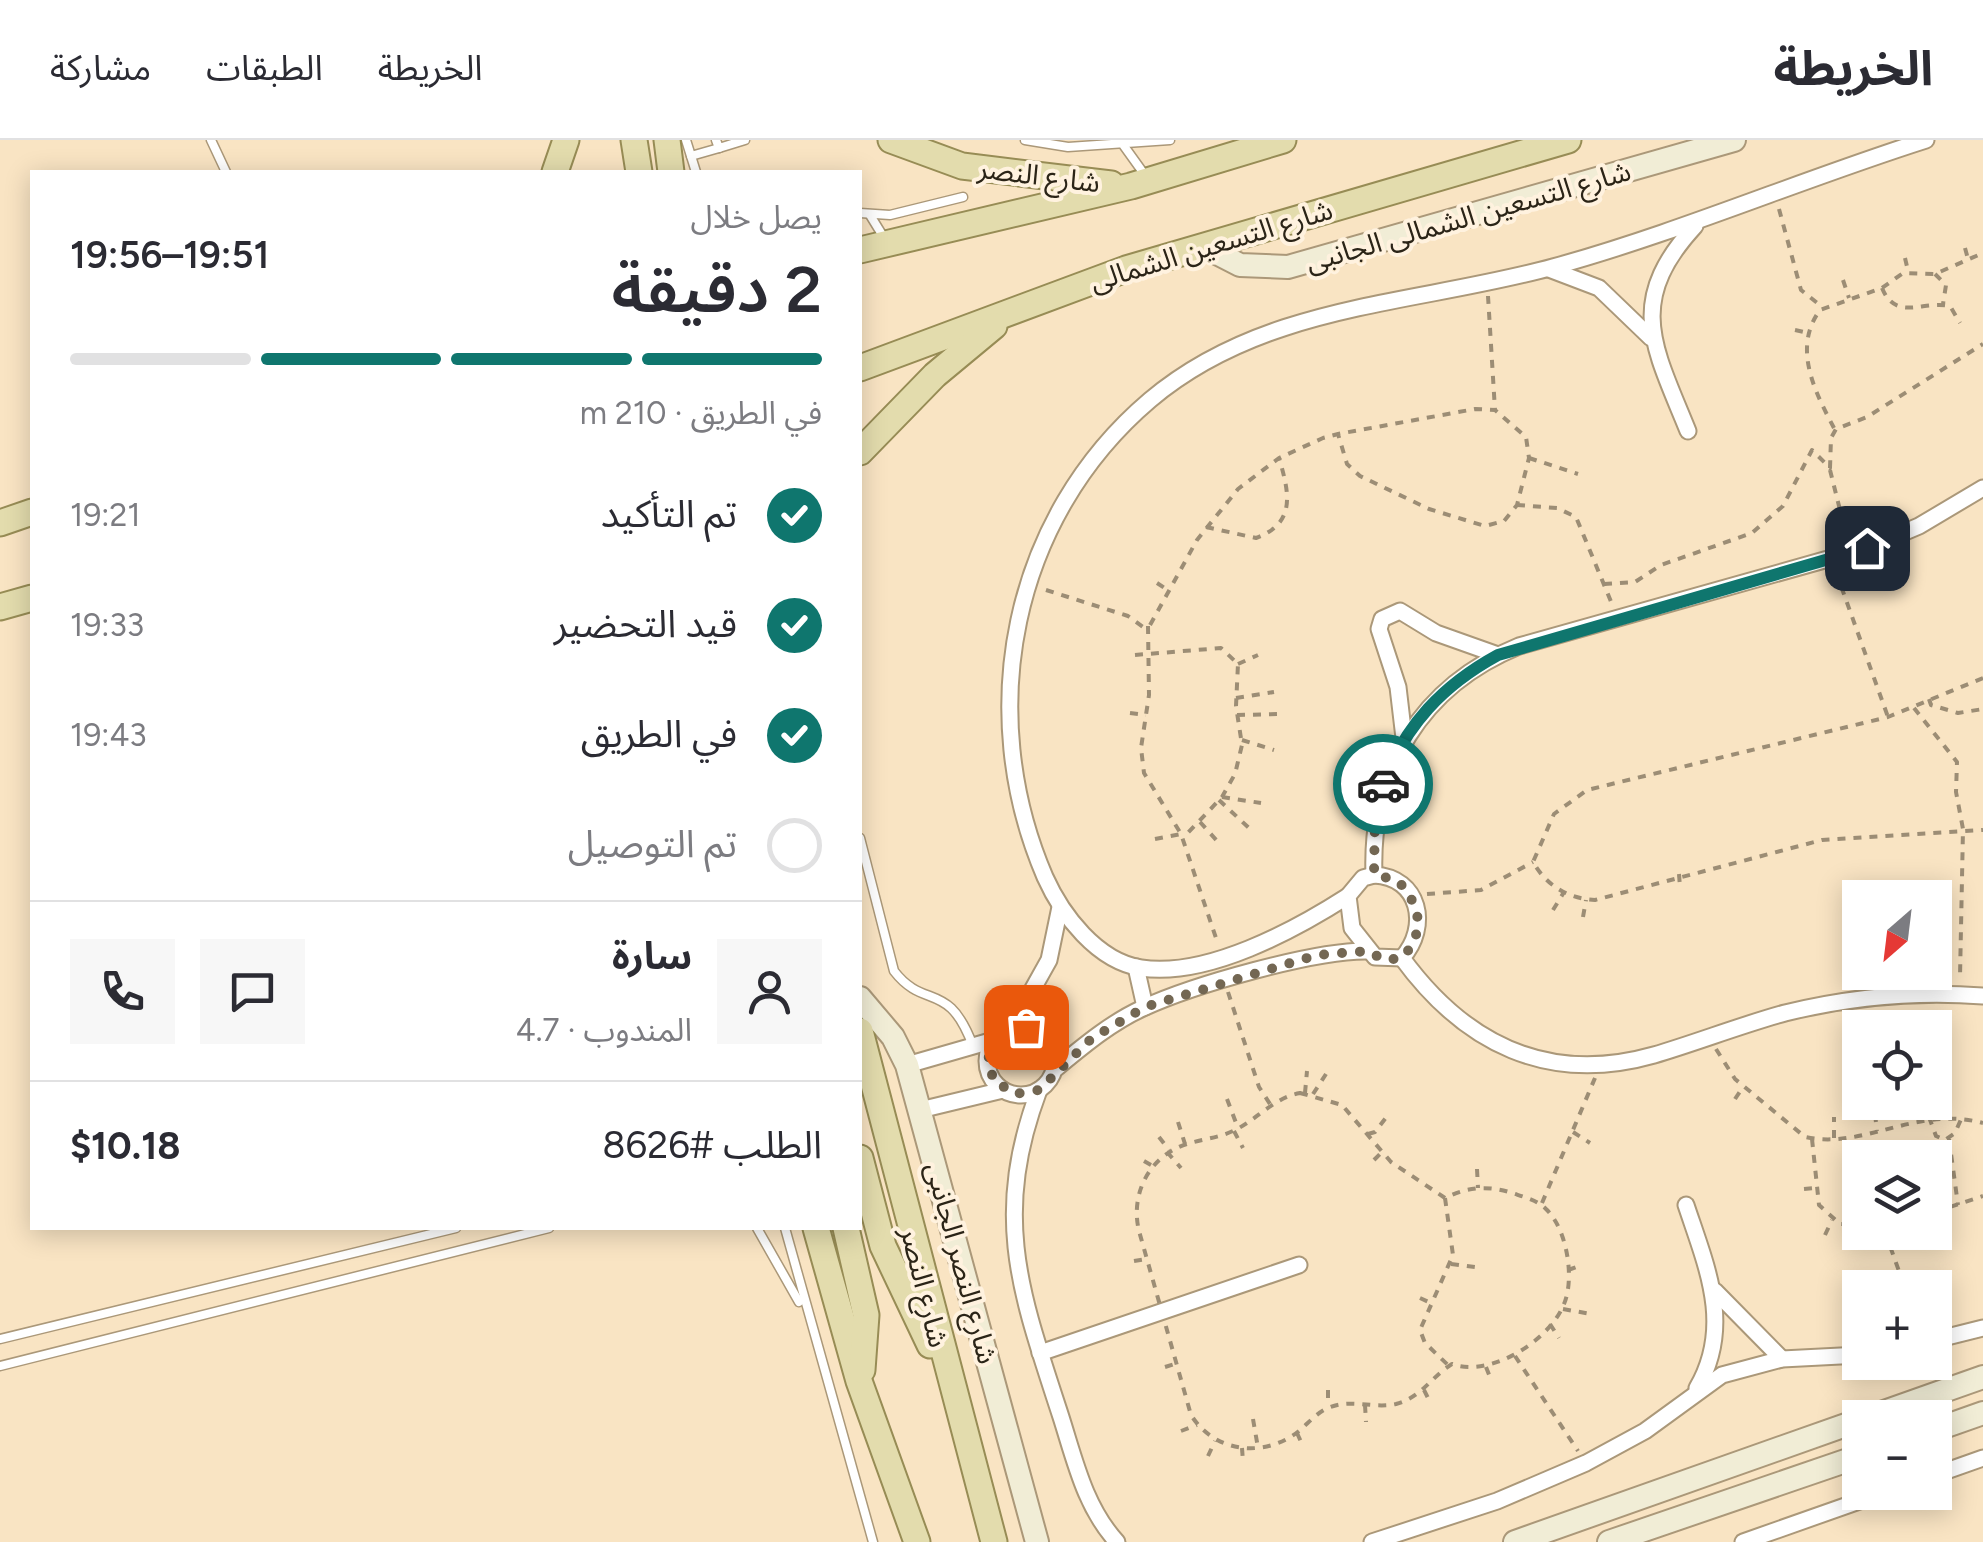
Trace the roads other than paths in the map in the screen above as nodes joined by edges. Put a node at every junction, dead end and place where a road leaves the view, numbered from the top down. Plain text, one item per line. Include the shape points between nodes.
1 (210, 140) edge
2 (566, 140) edge
3 (634, 140) edge
4 (667, 140) edge
5 (686, 140) edge
6 (745, 140) edge
7 (891, 140) edge
8 (1026, 140) edge
9 (1170, 140) edge
10 (1283, 140) edge
11 (1568, 140) edge
12 (1734, 140) edge
13 (1926, 140) edge
14 (1124, 143) edge
15 (718, 144) edge
16 (681, 164) edge
17 (225, 170) edge
18 (556, 170) edge
19 (638, 170) edge
20 (1140, 183) junction
21 (963, 198) dead end
22 (862, 213) edge
23 (870, 215) junction
24 (1698, 224) junction
25 (887, 244) junction
26 (1204, 246) junction
27 (862, 250) edge
28 (1548, 268) junction
29 (1019, 307) junction
30 (1651, 338) junction
31 (862, 367) edge
32 (1688, 431) dead end
33 (862, 450) edge
34 (1983, 488) edge
35 (30, 513) edge
36 (0, 523) edge
37 (30, 599) edge
38 (0, 607) edge
39 (1498, 655) junction
40 (1404, 738) junction
41 (862, 846) edge
42 (1374, 874) junction
43 (1348, 896) junction
44 (1060, 907) junction
45 (1368, 951) junction
46 (1402, 958) junction
47 (1136, 967) junction
48 (1983, 996) edge
49 (862, 1000) edge
50 (1145, 1007) junction
51 (1011, 1028) junction
52 (862, 1039) edge
53 (994, 1040) junction
54 (973, 1046) junction
55 (907, 1065) junction
56 (1054, 1070) junction
57 (1003, 1090) junction
58 (1039, 1090) junction
59 (920, 1110) junction
60 (862, 1165) edge
61 (1686, 1205) dead end
62 (448, 1230) edge
63 (541, 1230) edge
64 (758, 1230) edge
65 (786, 1230) edge
66 (817, 1230) edge
67 (847, 1230) edge
68 (1300, 1265) dead end
69 (1715, 1291) junction
70 (806, 1314) junction
71 (1983, 1328) edge
72 (1952, 1336) edge
73 (0, 1339) edge
74 (1040, 1353) junction
75 (1842, 1356) edge
76 (1782, 1359) junction
77 (0, 1366) edge
78 (945, 1368) junction
79 (1983, 1376) edge
80 (860, 1381) junction
81 (1695, 1391) junction
82 (1917, 1400) edge
83 (1983, 1413) edge
84 (1952, 1424) edge
85 (1842, 1426) edge
86 (1983, 1458) edge
87 (1842, 1462) edge
88 (1952, 1469) edge
89 (1842, 1507) edge
90 (873, 1542) edge
91 (916, 1542) edge
92 (994, 1542) edge
93 (1037, 1542) edge
94 (1116, 1542) edge
95 (1372, 1542) edge
96 (1515, 1542) edge
97 (1609, 1542) edge
98 (1743, 1542) edge

1 - 17 lane
2 - 18 main road
3 - 19 main road
4 - 16 main road
5 - 16 lane
6 - 15 lane
7 - 20 main road, شارع النصر via 992,172
8 - 14 lane via 1068,148
9 - 14 lane
10 - 20 main road
11 - 26 main road, شارع التسعين الشمالى
12 - 26 street, شارع التسعين الشمالى الجانبى via 1288,267 1240,265
13 - 24 street via 1774,190
14 - 20 lane
15 - 16 lane
20 - 25 main road
21 - 23 lane
22 - 23 lane
23 - 25 lane
24 - 28 street
24 - 30 street via 1659,274
25 - 27 main road
26 - 29 main road, شارع التسعين الشمالى
28 - 30 street via 1600,288
28 - 44 street via 1309,318 1238,344 1186,373 1128,420 1089,465 1064,502 1027,584 1009,671 1011,761 1033,848
29 - 31 main road, شارع التسعين الشمالى
29 - 33 main road via 935,375
30 - 32 street
34 - 39 street via 1919,526 1851,552
35 - 36 main road
37 - 38 main road
39 - 40 street via 1445,690
39 - 40 street via 1400,611 1382,619
40 - 42 street via 1381,790
41 - 54 lane via 894,971 954,1007
42 - 43 street
42 - 46 street via 1398,881 1415,901 1419,926
43 - 45 street via 1352,928
43 - 47 street via 1301,928 1222,955 1185,967
44 - 47 street via 1098,946
44 - 51 street via 1050,960
45 - 46 street via 1384,960
45 - 50 street via 1317,955
46 - 48 street via 1468,1030 1508,1051 1565,1064 1653,1056 1843,1001
47 - 50 street
49 - 55 street, شارع النصر الجانبى
50 - 56 street
51 - 53 street
51 - 56 street via 1040,1032 1050,1042
52 - 78 main road, شارع النصر
53 - 54 street
53 - 57 street via 988,1067
54 - 55 street
55 - 59 street, شارع النصر الجانبى
56 - 58 street
57 - 58 street
57 - 59 street
58 - 74 street via 1016,1171 1012,1227 1019,1282
59 - 93 street, شارع النصر الجانبى
60 - 78 main road via 893,1271
61 - 69 street
62 - 73 lane
63 - 77 lane
64 - 70 lane
65 - 70 lane
66 - 80 main road
67 - 80 main road via 866,1332
68 - 74 street
69 - 76 street
69 - 81 street via 1711,1364
70 - 90 lane
71 - 72 street
74 - 94 street via 1088,1499
75 - 76 street
76 - 81 street via 1736,1370
78 - 92 main road, شارع النصر
79 - 82 street
80 - 91 main road
81 - 95 street via 1586,1463
83 - 84 street
85 - 96 street
86 - 88 street
87 - 97 street
89 - 98 street

